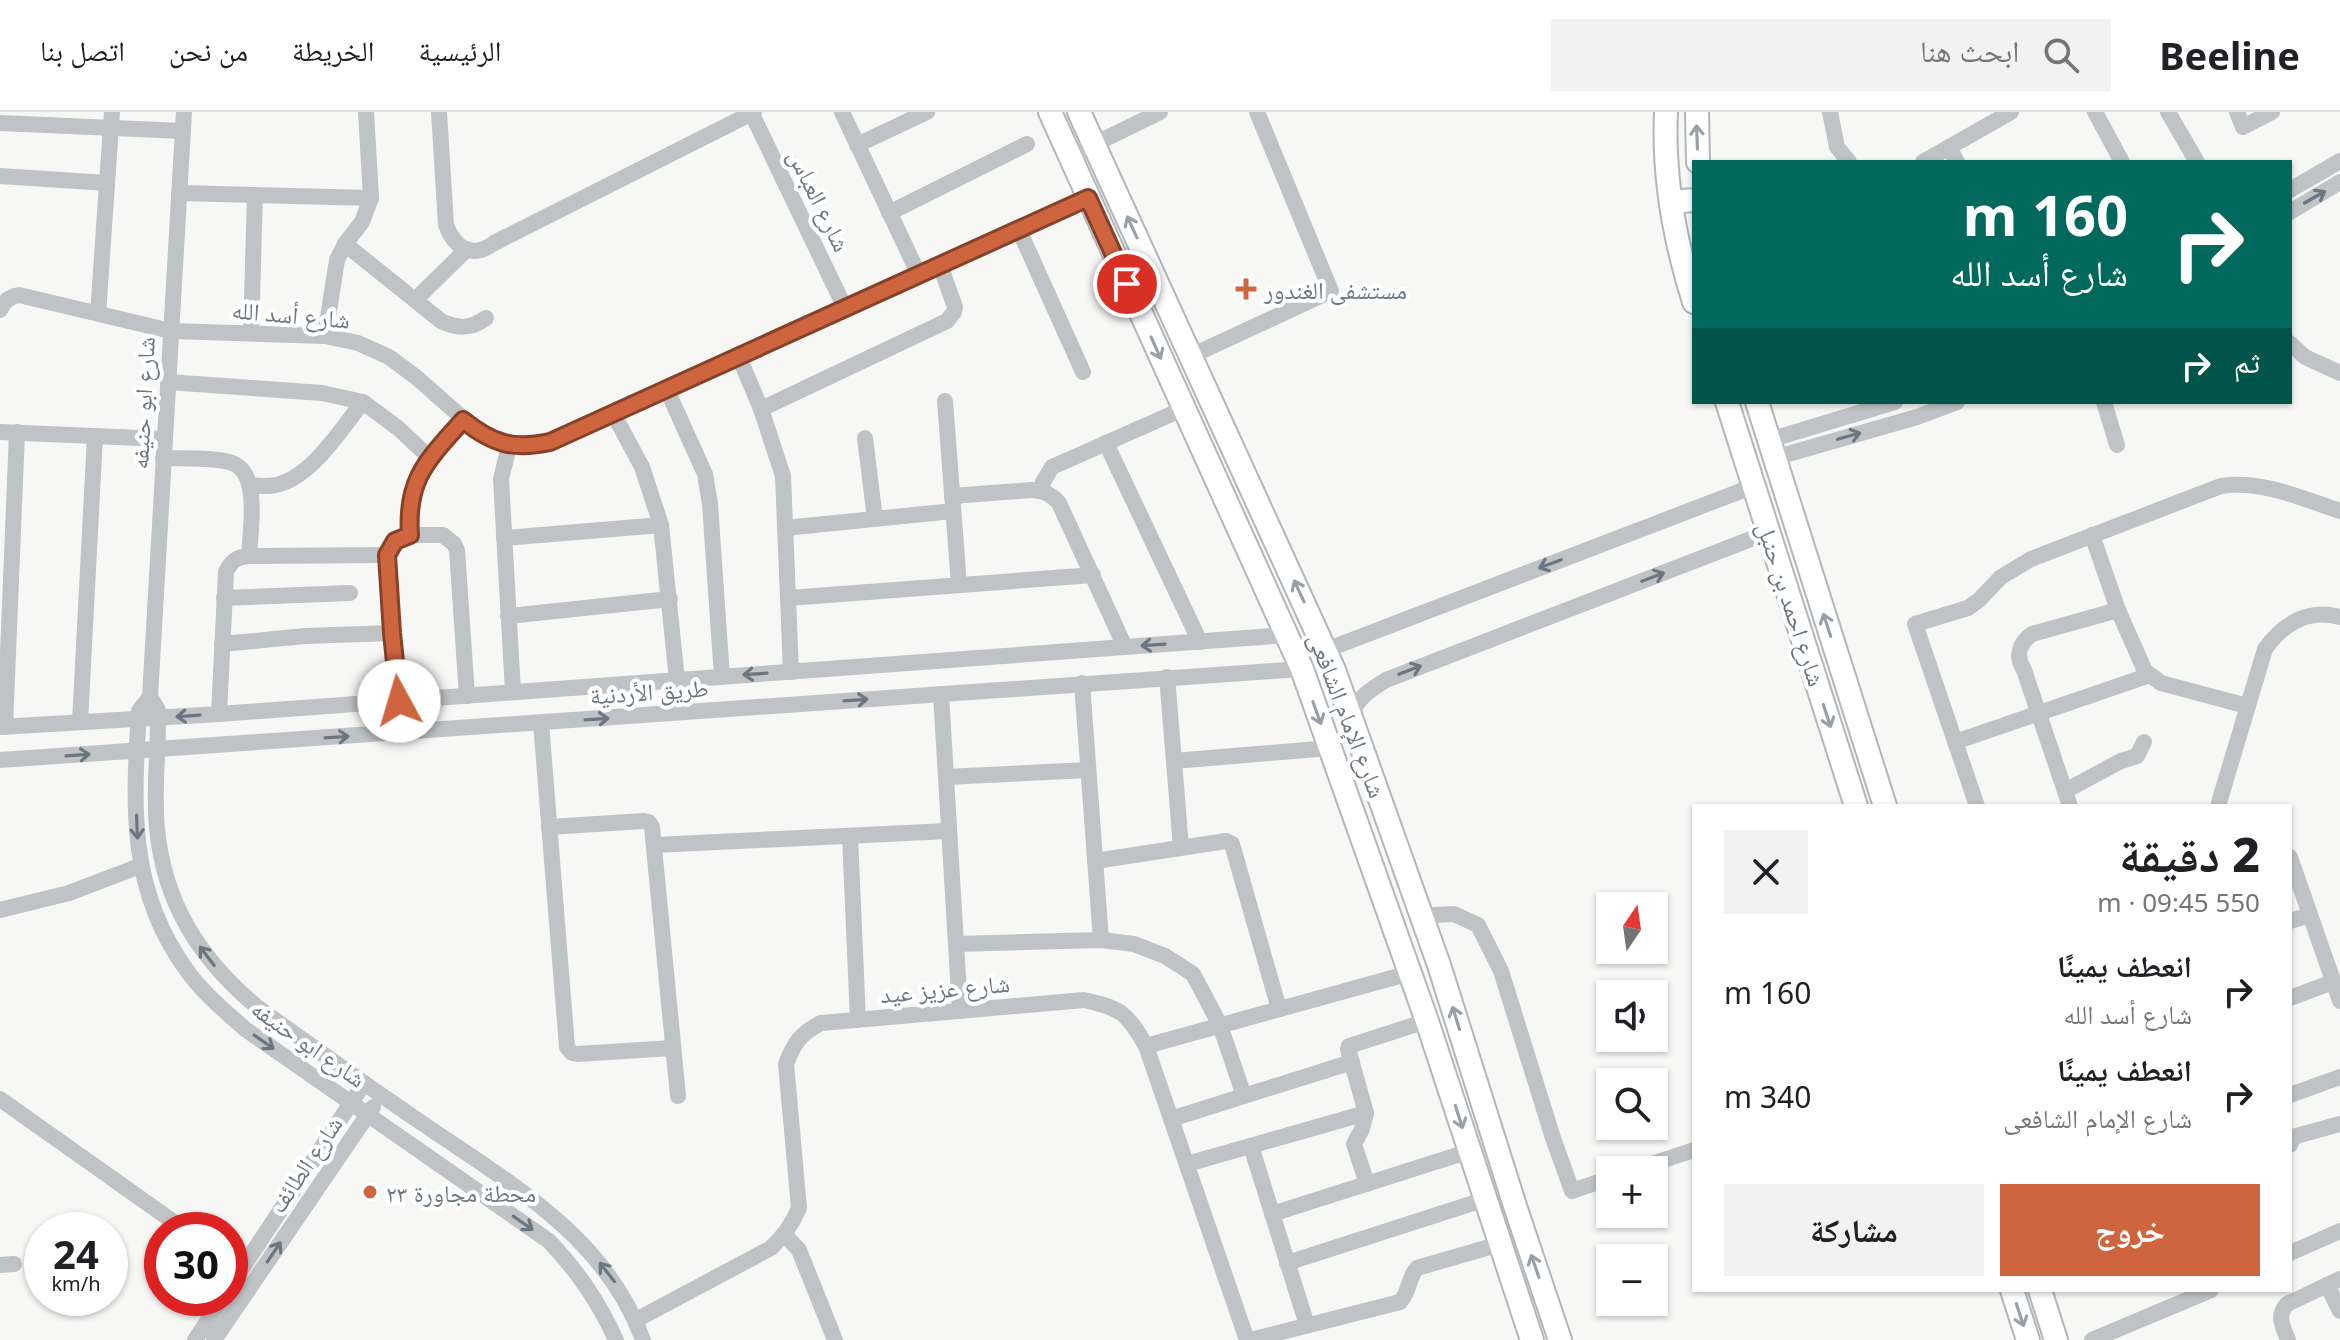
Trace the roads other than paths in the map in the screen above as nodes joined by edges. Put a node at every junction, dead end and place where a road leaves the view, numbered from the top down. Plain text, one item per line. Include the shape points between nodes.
1 (184, 112) edge
2 (366, 112) edge
3 (439, 112) edge
4 (752, 112) edge
5 (842, 112) edge
6 (927, 112) edge
7 (1078, 112) edge
8 (1160, 112) edge
9 (1257, 112) edge
10 (1666, 112) edge
11 (1697, 112) edge
12 (1830, 112) edge
13 (2011, 112) edge
14 (2095, 112) edge
15 (2168, 112) edge
16 (2237, 112) edge
17 (2272, 112) edge
18 (30, 118) edge
19 (1052, 118) edge
20 (111, 120) edge
21 (0, 123) edge
22 (183, 131) junction
23 (1027, 144) dead end
24 (857, 145) junction
25 (1094, 145) junction
26 (1953, 155) edge
27 (1070, 156) junction
28 (1698, 160) edge
29 (1847, 160) edge
30 (1932, 160) edge
31 (2121, 160) edge
32 (2191, 160) edge
33 (2340, 161) edge
34 (0, 176) edge
35 (2340, 182) edge
36 (107, 183) junction
37 (2292, 189) edge
38 (179, 193) junction
39 (255, 195) junction
40 (371, 198) junction
41 (1088, 198) junction
42 (1683, 201) edge
43 (2292, 211) edge
44 (889, 213) junction
45 (1019, 230) junction
46 (345, 244) junction
47 (467, 249) junction
48 (940, 265) junction
49 (919, 275) junction
50 (1692, 295) edge
51 (415, 300) junction
52 (845, 308) junction
53 (0, 310) edge
54 (98, 314) junction
55 (486, 318) dead end
56 (171, 331) junction
57 (251, 333) junction
58 (325, 336) junction
59 (2292, 345) edge
60 (1191, 356) junction
61 (739, 357) junction
62 (1083, 372) dead end
63 (2340, 373) edge
64 (168, 382) junction
65 (667, 390) junction
66 (945, 401) dead end
67 (363, 402) junction
68 (1728, 404) edge
69 (1758, 404) edge
70 (1890, 404) edge
71 (1952, 404) edge
72 (2105, 404) edge
73 (761, 409) junction
74 (1183, 409) junction
75 (613, 413) junction
76 (463, 420) junction
77 (8, 432) edge
78 (95, 436) junction
79 (865, 438) dead end
80 (164, 439) junction
81 (1106, 443) junction
82 (2117, 445) dead end
83 (509, 446) junction
84 (1771, 449) junction
85 (163, 458) junction
86 (430, 458) junction
87 (251, 485) junction
88 (1754, 486) junction
89 (1042, 491) junction
90 (953, 504) junction
91 (2340, 511) edge
92 (875, 519) junction
93 (661, 525) junction
94 (785, 528) junction
95 (1769, 532) junction
96 (410, 535) junction
97 (2092, 535) junction
98 (504, 538) junction
99 (387, 555) junction
100 (249, 556) junction
101 (1093, 575) junction
102 (959, 585) junction
103 (350, 593) dead end
104 (224, 598) junction
105 (788, 598) junction
106 (670, 599) junction
107 (2118, 610) junction
108 (508, 616) junction
109 (2340, 617) edge
110 (392, 633) junction
111 (1287, 635) junction
112 (1200, 642) junction
113 (222, 644) junction
114 (1125, 647) junction
115 (1326, 650) junction
116 (1302, 669) junction
117 (791, 672) junction
118 (2150, 675) junction
119 (722, 677) junction
120 (1167, 677) junction
121 (677, 680) junction
122 (1082, 683) junction
123 (513, 692) junction
124 (941, 694) junction
125 (467, 696) junction
126 (150, 697) junction
127 (399, 701) junction
128 (2247, 706) junction
129 (219, 714) junction
130 (2039, 715) junction
131 (1351, 716) junction
132 (158, 717) junction
133 (138, 719) junction
134 (80, 722) junction
135 (541, 723) junction
136 (2, 727) edge
137 (1955, 742) junction
138 (2144, 742) dead end
139 (1330, 748) junction
140 (158, 750) junction
141 (138, 752) junction
142 (0, 760) edge
143 (1174, 761) junction
144 (1088, 770) junction
145 (946, 777) junction
146 (2066, 802) edge
147 (1855, 804) edge
148 (1884, 804) edge
149 (1976, 804) edge
150 (2219, 804) edge
151 (549, 827) junction
152 (949, 831) junction
153 (850, 836) junction
154 (654, 845) junction
155 (1181, 847) junction
156 (1095, 861) junction
157 (2292, 863) edge
158 (140, 866) junction
159 (0, 910) edge
160 (2310, 915) junction
161 (1423, 920) junction
162 (2292, 920) edge
163 (1101, 940) junction
164 (956, 944) junction
165 (1410, 973) junction
166 (2333, 982) junction
167 (2292, 997) edge
168 (2340, 1001) edge
169 (1279, 1009) junction
170 (960, 1011) junction
171 (858, 1020) junction
172 (1427, 1021) junction
173 (1220, 1025) junction
174 (1146, 1046) junction
175 (673, 1048) junction
176 (1352, 1062) junction
177 (2340, 1077) edge
178 (364, 1083) junction
179 (2292, 1094) edge
180 (381, 1095) junction
181 (678, 1096) dead end
182 (1244, 1096) junction
183 (0, 1099) edge
184 (351, 1103) junction
185 (1366, 1113) junction
186 (368, 1114) junction
187 (1171, 1119) junction
188 (2340, 1124) edge
189 (2292, 1140) edge
190 (1251, 1146) junction
191 (1470, 1151) junction
192 (1692, 1151) edge
193 (1668, 1159) edge
194 (1187, 1164) junction
195 (1503, 1166) junction
196 (1477, 1175) junction
197 (1596, 1183) edge
198 (1367, 1184) junction
199 (1486, 1199) junction
200 (160, 1212) edge
201 (1272, 1214) junction
202 (2340, 1231) edge
203 (785, 1235) junction
204 (1500, 1244) junction
205 (248, 1249) edge
206 (2292, 1252) edge
207 (1287, 1263) junction
208 (2333, 1282) edge
209 (2013, 1292) edge
210 (2041, 1292) edge
211 (2206, 1292) edge
212 (2340, 1311) edge
213 (211, 1316) edge
214 (636, 1320) junction
215 (1307, 1325) junction
216 (195, 1340) edge
217 (214, 1340) edge
218 (616, 1340) edge
219 (643, 1340) edge
220 (835, 1340) edge
221 (1248, 1340) edge
222 (1532, 1340) edge
223 (1560, 1340) edge
224 (2028, 1340) edge
225 (2056, 1340) edge
226 (2092, 1340) edge
227 (2288, 1340) edge

1 - 22 street, شارع ابو حنيفه
2 - 40 street
3 - 47 street via 446,225 457,244
4 - 47 street via 484,250
4 - 52 street, شارع العباس
5 - 24 street
6 - 24 street
7 - 19 street
7 - 25 street, شارع الإمام الشافعى
8 - 25 street
9 - 60 street via 1331,291
10 - 42 street via 1667,161
28 -> 11 street
12 - 29 street via 1837,147
13 - 26 street
14 - 31 street
15 - 32 street
16 - 17 street via 2243,127
18 - 20 street
18 - 21 street
19 - 27 street, شارع الإمام الشافعى
20 - 22 street
20 - 36 street
22 - 38 street, شارع ابو حنيفه
23 - 44 street
24 - 44 street
25 - 27 street
60 -> 25 street, شارع الإمام الشافعى
26 - 30 street
27 - 41 street, شارع الإمام الشافعى
33 - 37 street
34 - 36 street
43 -> 35 street
36 - 54 street
38 - 39 street
38 - 56 street, شارع ابو حنيفه
39 - 40 street
39 - 57 street
40 - 46 street
41 - 45 street
41 -> 74 street, شارع الإمام الشافعى
42 - 50 street via 1678,243
44 - 49 street
45 - 48 street
45 - 62 street
46 - 51 street
46 - 58 street via 333,277
47 - 51 street
48 - 49 street
48 - 73 street via 954,302 947,321
49 - 52 street
51 - 55 street via 451,326 475,326
52 - 61 street
53 - 54 street, شارع أسد الله via 10,297 19,295
54 - 56 street, شارع أسد الله
56 - 57 street, شارع أسد الله
56 - 64 street, شارع ابو حنيفه
57 - 58 street, شارع أسد الله
58 - 76 street, شارع أسد الله via 389,357
59 - 63 street
115 -> 60 street, شارع الإمام الشافعى
61 - 65 street
61 - 73 street
64 - 67 street via 322,393
64 - 80 street, شارع ابو حنيفه
65 - 75 street
65 - 119 street via 705,474
66 - 90 street
67 - 86 street
67 - 87 street via 296,478 274,486
68 - 88 street, شارع احمد بن حنبل
69 - 84 street, شارع احمد بن حنبل
70 - 84 street
84 -> 71 street via 1917,417
72 - 82 street
73 - 94 street via 783,476
74 - 81 street
74 - 111 street, شارع الإمام الشافعى
75 - 83 street via 550,442
75 - 93 street via 642,467
76 - 83 street, شارع أسد الله via 483,436
76 - 86 street
77 - 78 street
77 - 136 street
78 - 80 street
78 - 134 street
79 - 92 street
80 - 85 street, شارع ابو حنيفه
81 - 89 street via 1052,467
81 - 112 street
83 - 98 street via 501,479
148 -> 84 street, شارع احمد بن حنبل
85 - 87 street via 229,461 244,470
85 - 126 street, شارع ابو حنيفه
86 - 96 street via 411,494
87 - 100 street
88 - 95 street, شارع احمد بن حنبل
88 -> 115 street
89 - 90 street
89 - 101 street via 1059,503
90 - 92 street
90 - 102 street
91 - 97 street via 2239,483
92 - 94 street
93 - 98 street
93 - 106 street
94 - 105 street
131 -> 95 street via 1363,695 1386,680
95 -> 147 street, شارع احمد بن حنبل
96 - 99 street via 395,541
96 - 125 street via 443,535 457,550
97 - 107 street
97 - 137 street via 2015,567 1968,608 1915,624
98 - 108 street
99 - 100 street
99 - 110 street
100 - 104 street via 230,563
101 - 102 street
101 - 114 street
102 - 105 street
103 - 104 street
104 - 113 street
105 - 117 street
106 - 108 street
106 - 121 street
107 - 118 street
107 - 130 street via 2024,640 2019,662
108 - 123 street
109 - 128 street via 2309,616 2275,635 2265,649
110 - 113 street
110 - 127 street
111 - 112 street, طريق الأردنية
111 - 116 street, شارع الإمام الشافعى
112 -> 114 street, طريق الأردنية
113 - 129 street
114 - 117 street, طريق الأردنية
115 - 131 street, شارع الإمام الشافعى
116 - 120 street, طريق الأردنية
116 -> 139 street, شارع الإمام الشافعى
117 -> 119 street, طريق الأردنية
118 - 128 street via 2161,683
118 - 130 street
119 - 121 street, طريق الأردنية
120 - 122 street, طريق الأردنية
120 - 143 street
121 - 123 street, طريق الأردنية
122 - 124 street, طريق الأردنية
122 - 144 street
123 - 125 street, طريق الأردنية
135 -> 124 street, طريق الأردنية
124 - 145 street
125 - 127 street, طريق الأردنية
126 - 132 street, شارع ابو حنيفه
126 - 133 street, شارع ابو حنيفه
127 - 129 street, طريق الأردنية
128 - 150 street
129 -> 132 street, طريق الأردنية
130 - 137 street
130 - 146 street
131 - 161 street, شارع الإمام الشافعى
132 - 133 street, طريق الأردنية
132 - 140 street, شارع ابو حنيفه
133 - 134 street, طريق الأردنية
133 - 141 street, شارع ابو حنيفه
134 - 136 street, طريق الأردنية
140 -> 135 street, طريق الأردنية
135 - 151 street
137 - 149 street
138 - 146 street via 2137,756 2121,761
139 - 143 street
139 - 165 street, شارع الإمام الشافعى
140 - 141 street, طريق الأردنية
178 -> 140 street, شارع ابو حنيفه via 230,984 187,928 162,861
142 -> 141 street, طريق الأردنية
141 -> 158 street, شارع ابو حنيفه
143 - 155 street
144 - 145 street
144 - 156 street
145 - 152 street
151 - 154 street via 644,821 652,827
151 - 175 street via 567,1047 577,1054
152 - 153 street
152 - 164 street
153 - 154 street
153 - 171 street
154 - 175 street
155 - 156 street
155 - 169 street via 1232,844
156 - 163 street
157 - 160 street
158 - 159 street via 69,893
158 -> 184 street, شارع ابو حنيفه via 167,940 188,973 245,1029
160 - 162 street
160 - 166 street
195 -> 161 street, شارع الإمام الشافعى
161 - 197 street via 1454,914 1478,925 1501,971 1572,1191
163 - 164 street
163 - 173 street via 1134,944 1193,974
164 - 170 street
165 - 169 street
165 - 172 street, شارع الإمام الشافعى
166 - 167 street
166 - 168 street
169 - 173 street
170 - 171 street, شارع عزيز عيد
170 - 174 street, شارع عزيز عيد via 1084,1000 1111,1006 1133,1022
171 - 203 street, شارع عزيز عيد via 821,1023 806,1030 794,1042 786,1064 799,1208
172 - 176 street via 1352,1043
172 -> 191 street, شارع الإمام الشافعى
173 - 174 street
173 - 182 street
174 - 187 street, شارع عزيز عيد
175 - 181 street
176 - 182 street
176 - 185 street
177 - 179 street
178 - 180 street, شارع ابو حنيفه
178 - 184 street, شارع الطائف
180 - 186 street, شارع الطائف
214 -> 180 street, شارع ابو حنيفه via 617,1285 565,1226
182 - 187 street
183 - 200 street
184 - 186 street, شارع ابو حنيفه
184 - 205 street, شارع الطائف
185 - 190 street
185 - 198 street via 1354,1144
217 -> 186 street, شارع الطائف
186 -> 218 street, شارع ابو حنيفه via 549,1241 577,1272
187 - 194 street, شارع عزيز عيد
188 - 189 street
190 - 194 street
190 - 201 street
191 - 196 street, شارع الإمام الشافعى
191 - 198 street
192 - 193 street
194 - 221 street, شارع عزيز عيد
195 - 196 street
223 -> 195 street, شارع الإمام الشافعى
196 - 199 street, شارع الإمام الشافعى
198 - 201 street
199 - 204 street, شارع الإمام الشافعى
199 - 207 street
201 - 207 street
202 - 206 street
203 - 214 street via 771,1248
203 - 220 street via 799,1250
204 - 215 street via 1417,1268 1400,1302
204 - 222 street, شارع الإمام الشافعى
207 - 215 street
208 - 212 street
208 - 227 street via 2283,1309 2280,1320
209 -> 224 street
210 - 225 street
211 - 226 street
213 - 216 street
214 - 219 street, شارع ابو حنيفه
215 - 221 street

